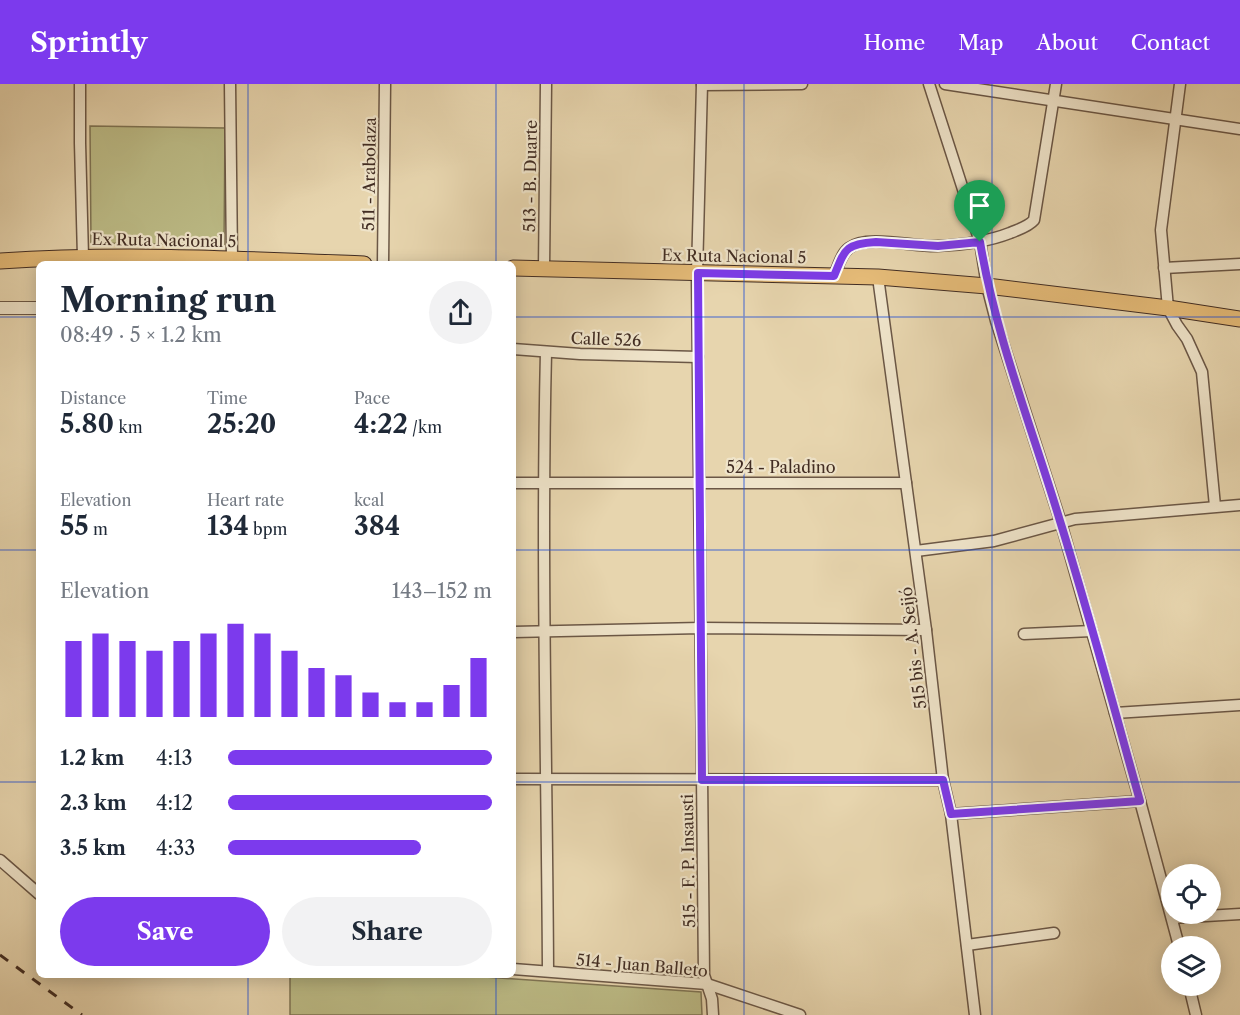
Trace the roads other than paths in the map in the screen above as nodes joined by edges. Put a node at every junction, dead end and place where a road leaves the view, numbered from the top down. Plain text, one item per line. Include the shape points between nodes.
1 (80, 84) edge
2 (230, 84) edge
3 (385, 84) edge
4 (546, 84) edge
5 (801, 84) edge
6 (929, 84) edge
7 (945, 84) edge
8 (1056, 84) edge
9 (1180, 84) edge
10 (702, 85) edge
11 (1053, 101) junction
12 (1175, 120) junction
13 (1240, 129) edge
14 (980, 242) junction
15 (90, 259) edge
16 (232, 259) junction
17 (0, 261) edge
18 (285, 261) edge
19 (383, 261) edge
20 (1240, 264) edge
21 (516, 268) edge
22 (1164, 268) junction
23 (544, 269) junction
24 (698, 273) junction
25 (834, 276) junction
26 (878, 277) junction
27 (987, 286) junction
28 (0, 308) edge
29 (36, 308) edge
30 (1168, 308) junction
31 (1240, 319) edge
32 (516, 349) edge
33 (546, 352) junction
34 (698, 357) junction
35 (699, 482) junction
36 (516, 483) edge
37 (543, 483) junction
38 (906, 483) junction
39 (1240, 505) edge
40 (1215, 506) junction
41 (1061, 523) junction
42 (916, 551) junction
43 (701, 628) junction
44 (926, 630) junction
45 (1092, 630) junction
46 (546, 631) junction
47 (516, 632) edge
48 (1024, 634) dead end
49 (1240, 705) edge
50 (1115, 713) junction
51 (547, 778) junction
52 (516, 779) edge
53 (702, 780) junction
54 (943, 780) junction
55 (1140, 801) junction
56 (951, 814) junction
57 (0, 860) edge
58 (1161, 878) edge
59 (36, 891) edge
60 (1240, 914) edge
61 (1221, 915) edge
62 (1054, 933) dead end
63 (967, 945) junction
64 (516, 969) edge
65 (548, 971) junction
66 (707, 984) junction
67 (1191, 996) edge
68 (713, 1015) edge
69 (800, 1015) edge
70 (975, 1015) edge
71 (1196, 1015) edge

1 - 15 street via 80,143
2 - 16 street
3 - 19 street, 511 - Arabolaza
4 - 23 street, 513 - B. Duarte
5 - 10 street
6 - 14 street
7 - 11 street
8 - 11 street
9 - 12 street
10 - 24 street, 515 - F. P. Insausti
11 - 12 street
11 - 14 street via 1034,220 1030,225
12 - 13 street
12 - 22 street via 1161,230
14 - 25 street via 938,246 857,243 842,256
14 - 27 street
15 - 16 main road, Ex Ruta Nacional 5
15 - 17 main road, Ex Ruta Nacional 5
16 - 18 main road, Ex Ruta Nacional 5
20 - 22 street
21 - 23 main road, Ex Ruta Nacional 5
22 - 30 street
23 - 24 main road, Ex Ruta Nacional 5
24 - 25 main road, Ex Ruta Nacional 5
24 - 34 street, 515 - F. P. Insausti
25 - 26 main road, Ex Ruta Nacional 5
26 - 27 main road, Ex Ruta Nacional 5
26 - 38 street, 515 bis - A. Seijó
27 - 30 main road, Ex Ruta Nacional 5
27 - 41 street
28 - 29 street
30 - 31 main road, Ex Ruta Nacional 5
30 - 40 street via 1202,372
32 - 33 street, Calle 526
33 - 34 street, Calle 526
33 - 37 street
34 - 35 street, 515 - F. P. Insausti
35 - 37 street, 524 - Paladino
35 - 38 street, 524 - Paladino
35 - 43 street, 515 - F. P. Insausti
36 - 37 street, 524 - Paladino
37 - 46 street
38 - 42 street, 515 bis - A. Seijó
39 - 40 street
40 - 41 street
41 - 42 street via 994,541
41 - 45 street
42 - 44 street, 515 bis - A. Seijó
43 - 44 street
43 - 46 street
43 - 53 street, 515 - F. P. Insausti
44 - 54 street, 515 bis - A. Seijó
45 - 48 street
45 - 50 street
46 - 47 street
46 - 51 street
49 - 50 street
50 - 55 street
51 - 52 street
51 - 53 street
51 - 65 street
53 - 54 street
53 - 66 street, 515 - F. P. Insausti
54 - 56 street, 515 bis - A. Seijó
55 - 56 street
55 - 58 street
56 - 63 street, 515 bis - A. Seijó
57 - 59 street
60 - 61 street
62 - 63 street
63 - 70 street, 515 bis - A. Seijó
64 - 65 street, 514 - Juan Balleto
65 - 66 street, 514 - Juan Balleto
66 - 68 street, 515 - F. P. Insausti
66 - 69 street, 514 - Juan Balleto
67 - 71 street

